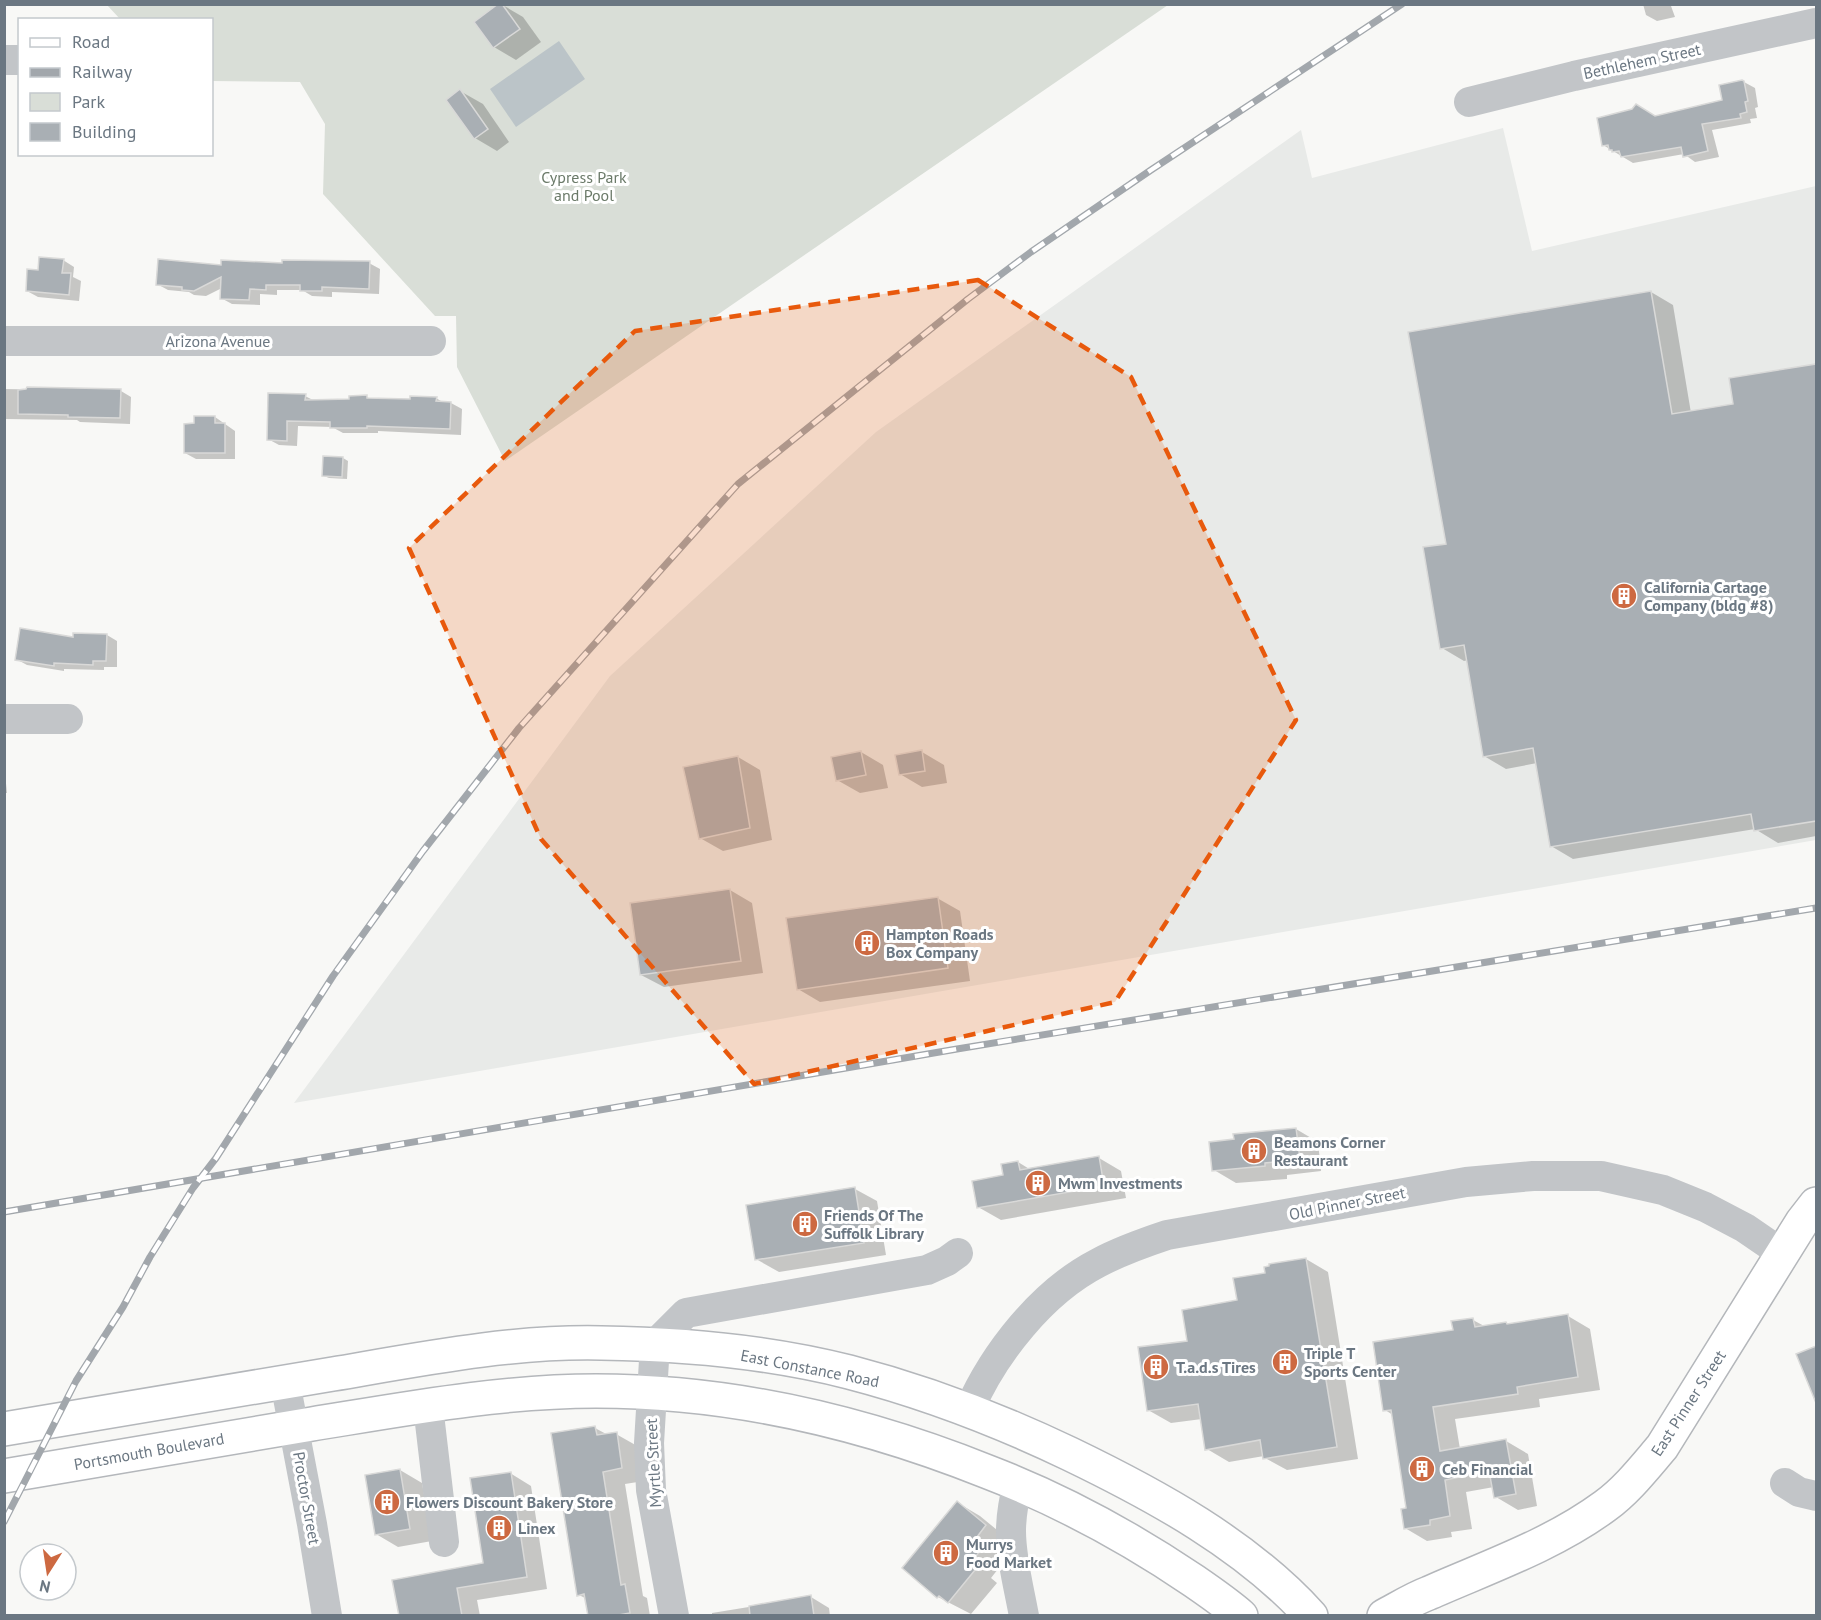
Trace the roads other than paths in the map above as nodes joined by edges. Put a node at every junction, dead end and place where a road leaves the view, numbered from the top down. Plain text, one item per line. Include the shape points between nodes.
1 (1816, 23) edge
2 (1469, 102) dead end
3 (4, 341) edge
4 (431, 341) dead end
5 (4, 719) edge
6 (68, 719) dead end
7 (1816, 1204) edge
8 (958, 1253) dead end
9 (1783, 1254) junction
10 (655, 1344) junction
11 (285, 1382) junction
12 (652, 1394) junction
13 (428, 1407) junction
14 (969, 1410) junction
15 (294, 1427) junction
16 (4, 1429) edge
17 (4, 1476) edge
18 (1018, 1483) junction
19 (1785, 1483) dead end
20 (1816, 1496) edge
21 (444, 1542) dead end
22 (327, 1616) edge
23 (674, 1616) edge
24 (1024, 1616) edge
25 (1241, 1616) edge
26 (1311, 1616) edge
27 (1384, 1616) edge

1 - 2 street, Bethlehem Street
3 - 4 street, Arizona Avenue
5 - 6 street
7 - 9 main road, East Pinner Street
8 - 10 street via 927,1270 686,1313
9 - 14 street, Old Pinner Street via 1705,1207 1663,1190 1600,1176 1466,1182 1167,1235 1096,1264 1045,1301 991,1370
9 - 27 main road, East Pinner Street via 1662,1447 1614,1498 1573,1528
10 - 11 main road, East Constance Road via 598,1342 499,1348
10 - 12 street, Myrtle Street
10 - 14 main road, East Constance Road via 780,1358 848,1372
11 - 15 street, Proctor Street
11 - 16 main road
12 - 13 main road via 596,1391 518,1395
12 - 18 main road via 728,1400 792,1411 869,1430
12 - 23 street, Myrtle Street via 651,1490
13 - 15 main road
13 - 21 street
14 - 26 main road, East Constance Road via 1038,1439 1159,1500 1252,1562
15 - 17 main road, Portsmouth Boulevard
15 - 22 street, Proctor Street
18 - 24 street via 1011,1530
18 - 25 main road via 1165,1561
19 - 20 street

